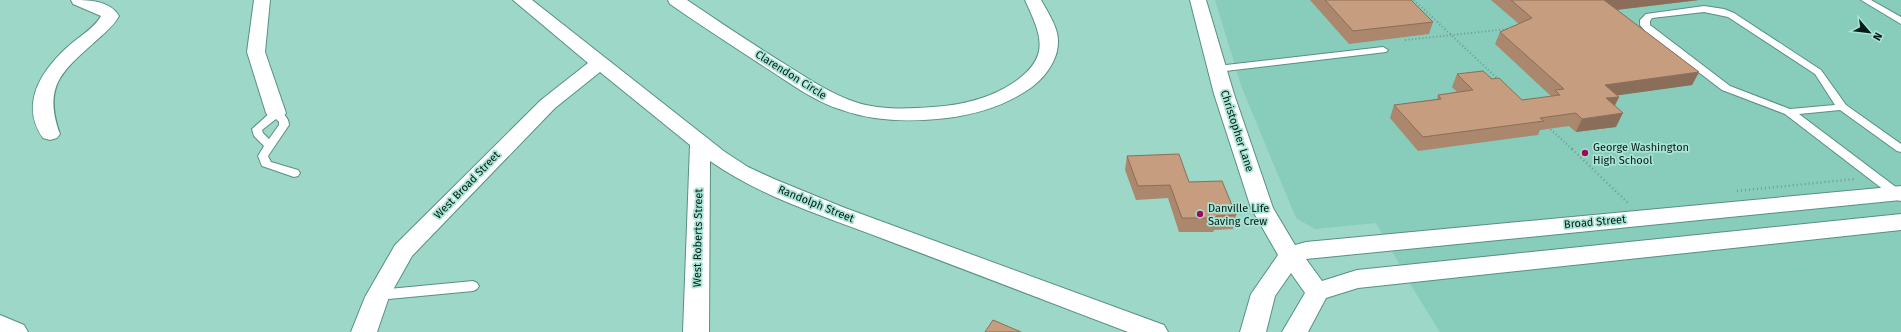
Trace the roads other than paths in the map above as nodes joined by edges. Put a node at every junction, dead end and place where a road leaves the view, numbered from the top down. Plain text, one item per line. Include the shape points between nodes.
1 (79, 0) edge
2 (262, 0) edge
3 (521, 0) edge
4 (676, 0) edge
5 (1033, 0) edge
6 (1198, 0) edge
7 (1865, 0) edge
8 (1901, 21) edge
9 (1383, 50) dead end
10 (600, 64) junction
11 (1217, 69) junction
12 (1842, 107) junction
13 (1789, 112) junction
14 (276, 113) junction
15 (50, 134) dead end
16 (700, 143) junction
17 (269, 145) junction
18 (1901, 149) edge
19 (294, 173) dead end
20 (1899, 194) edge
21 (1901, 222) edge
22 (1290, 256) junction
23 (474, 286) dead end
24 (1317, 292) junction
25 (378, 295) junction
26 (0, 325) edge
27 (15, 332) edge
28 (364, 332) edge
29 (696, 332) edge
30 (1155, 332) edge
31 (1253, 332) edge
32 (1295, 332) edge

1 - 15 street via 108,12 110,16 108,21 50,78 44,90 42,108
2 - 14 street via 256,52
3 - 10 street, Randolph Street
4 - 5 street, Clarendon Circle via 820,94 863,110 908,115 974,107 993,101 1014,91 1039,72 1049,46 1048,34
6 - 11 street, Christopher Lane
7 - 8 lane
9 - 11 lane
10 - 16 street, Randolph Street
10 - 25 street, West Broad Street via 548,104 408,245
11 - 22 street, Christopher Lane via 1262,208
12 - 13 lane
12 - 13 lane via 1834,98 1826,79 1818,72 1731,15 1704,9 1649,16 1645,20 1644,25 1649,30 1726,88
12 - 18 lane
13 - 20 lane
14 - 17 lane via 284,121 284,125
14 - 17 lane via 257,129 258,134
16 - 29 street, West Roberts Street
16 - 30 street, Randolph Street via 718,158 766,184
17 - 19 lane via 263,156 266,164
20 - 22 street, Broad Street via 1306,250
21 - 24 street via 1357,279
22 - 24 street, Christopher Lane
22 - 31 street via 1263,294
23 - 25 lane
24 - 32 street
25 - 28 street, West Broad Street
26 - 27 main road

